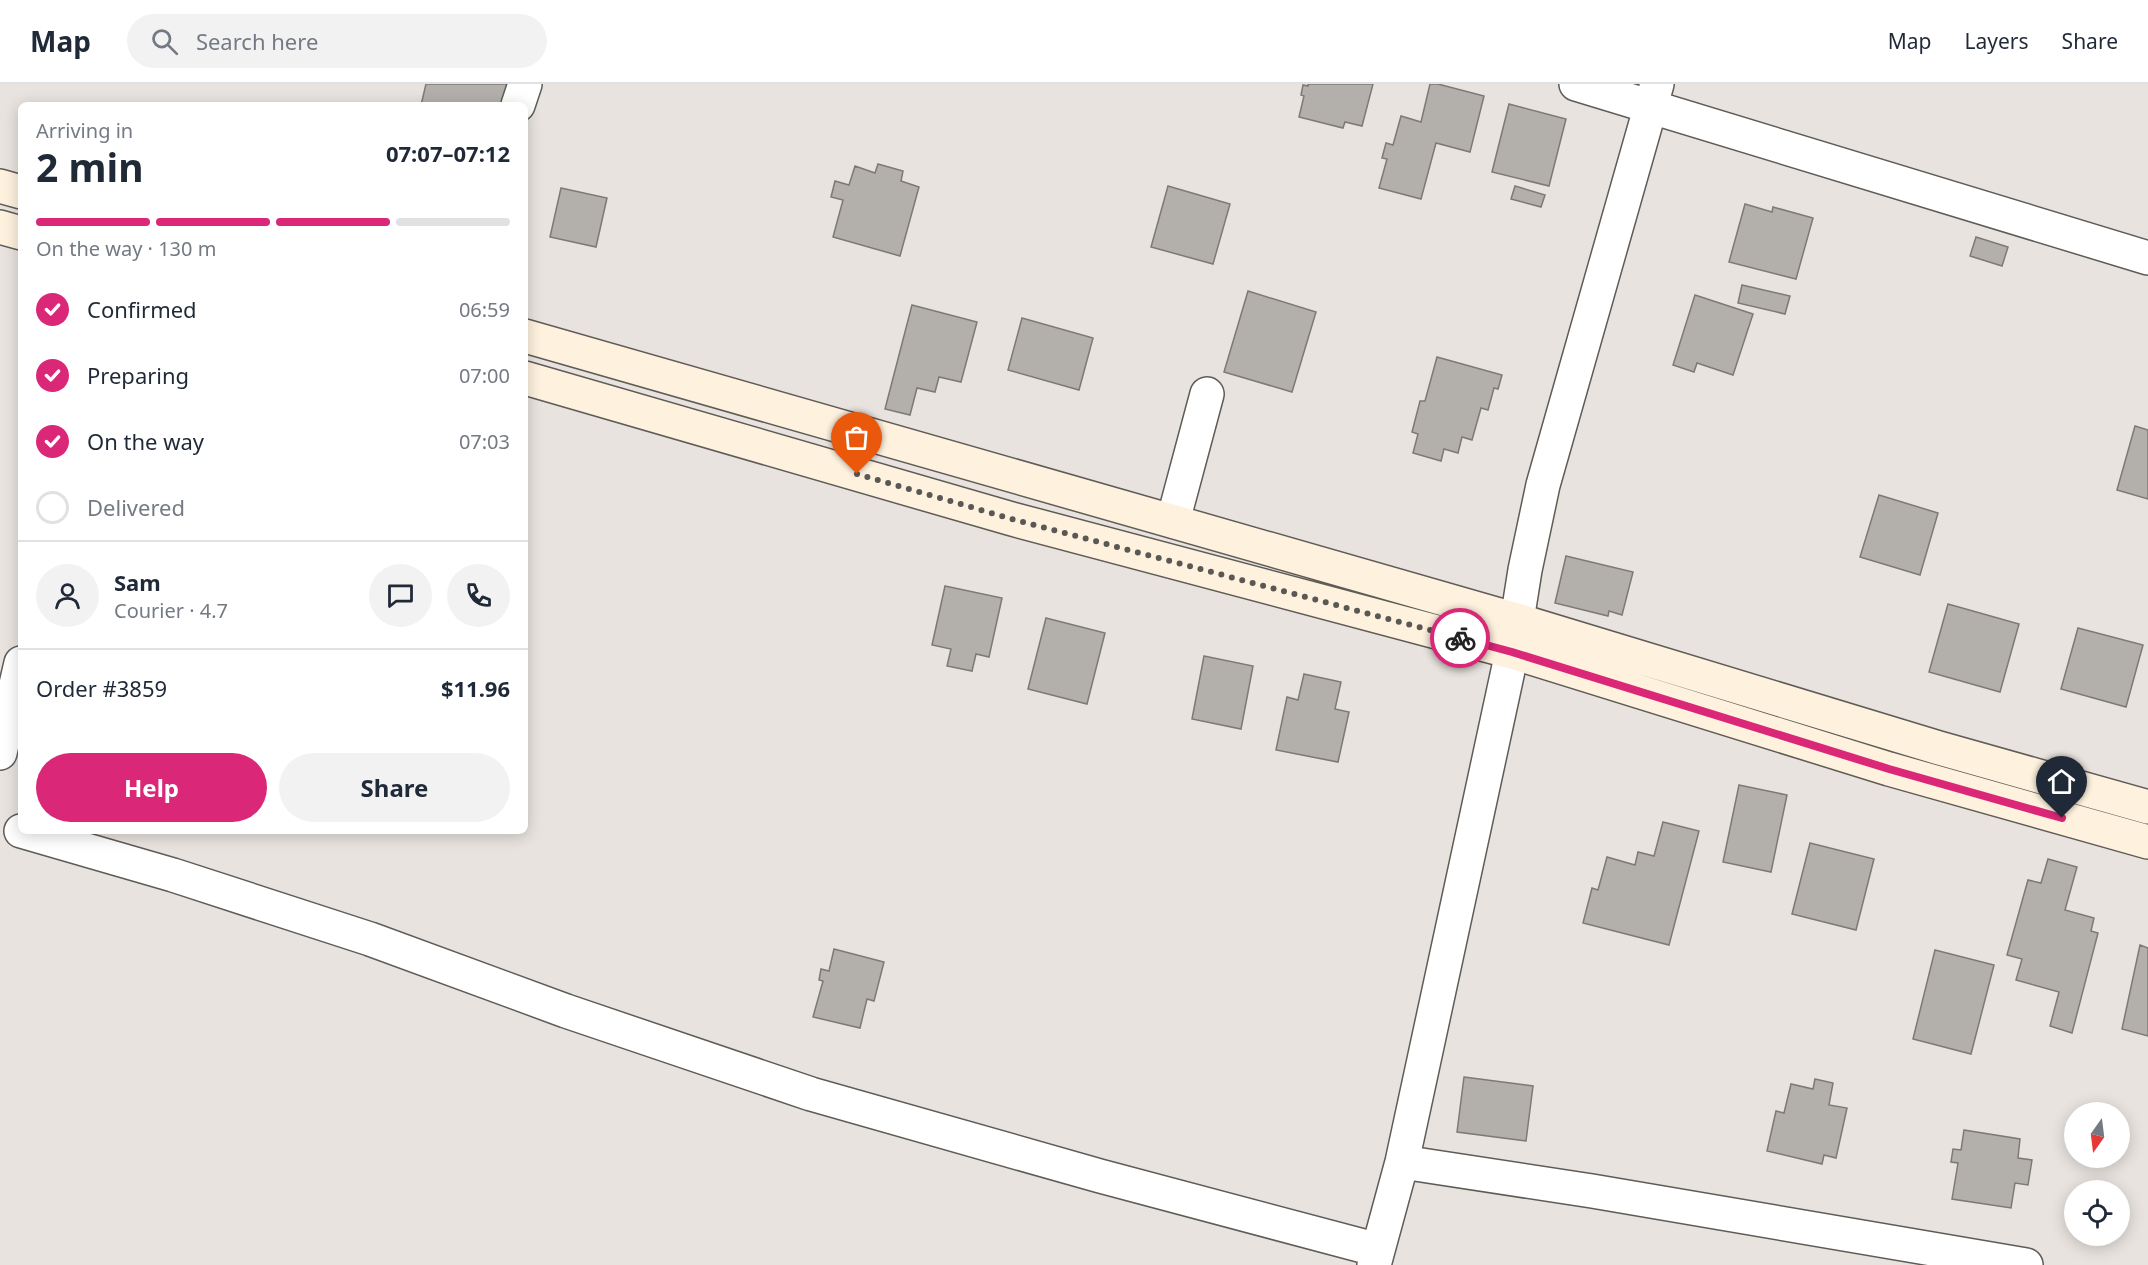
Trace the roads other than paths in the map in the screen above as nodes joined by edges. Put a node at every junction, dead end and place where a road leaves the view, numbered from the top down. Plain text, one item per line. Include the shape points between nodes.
1 (525, 84) edge
2 (1576, 84) edge
3 (1654, 95) edge
4 (519, 102) edge
5 (0, 186) edge
6 (18, 191) edge
7 (0, 227) edge
8 (18, 232) edge
9 (2148, 258) edge
10 (528, 337) edge
11 (528, 379) edge
12 (1207, 394) dead end
13 (1173, 521) junction
14 (1517, 620) junction
15 (1512, 652) junction
16 (18, 676) edge
17 (0, 753) edge
18 (2148, 807) edge
19 (0, 825) edge
20 (18, 830) edge
21 (31, 834) edge
22 (2148, 842) edge
23 (1402, 1162) junction
24 (1376, 1258) edge
25 (2026, 1265) edge

1 - 4 street
2 - 3 street
3 - 9 street
3 - 14 street via 1544,485
5 - 6 street
7 - 8 street
10 - 13 street
11 - 15 street via 1012,519
12 - 13 street
13 - 14 street
14 - 15 street
14 - 18 street
15 - 22 street via 1889,769
15 - 23 street
16 - 17 street
19 - 20 street
21 - 24 street via 370,939 811,1094
23 - 24 street
23 - 25 street

